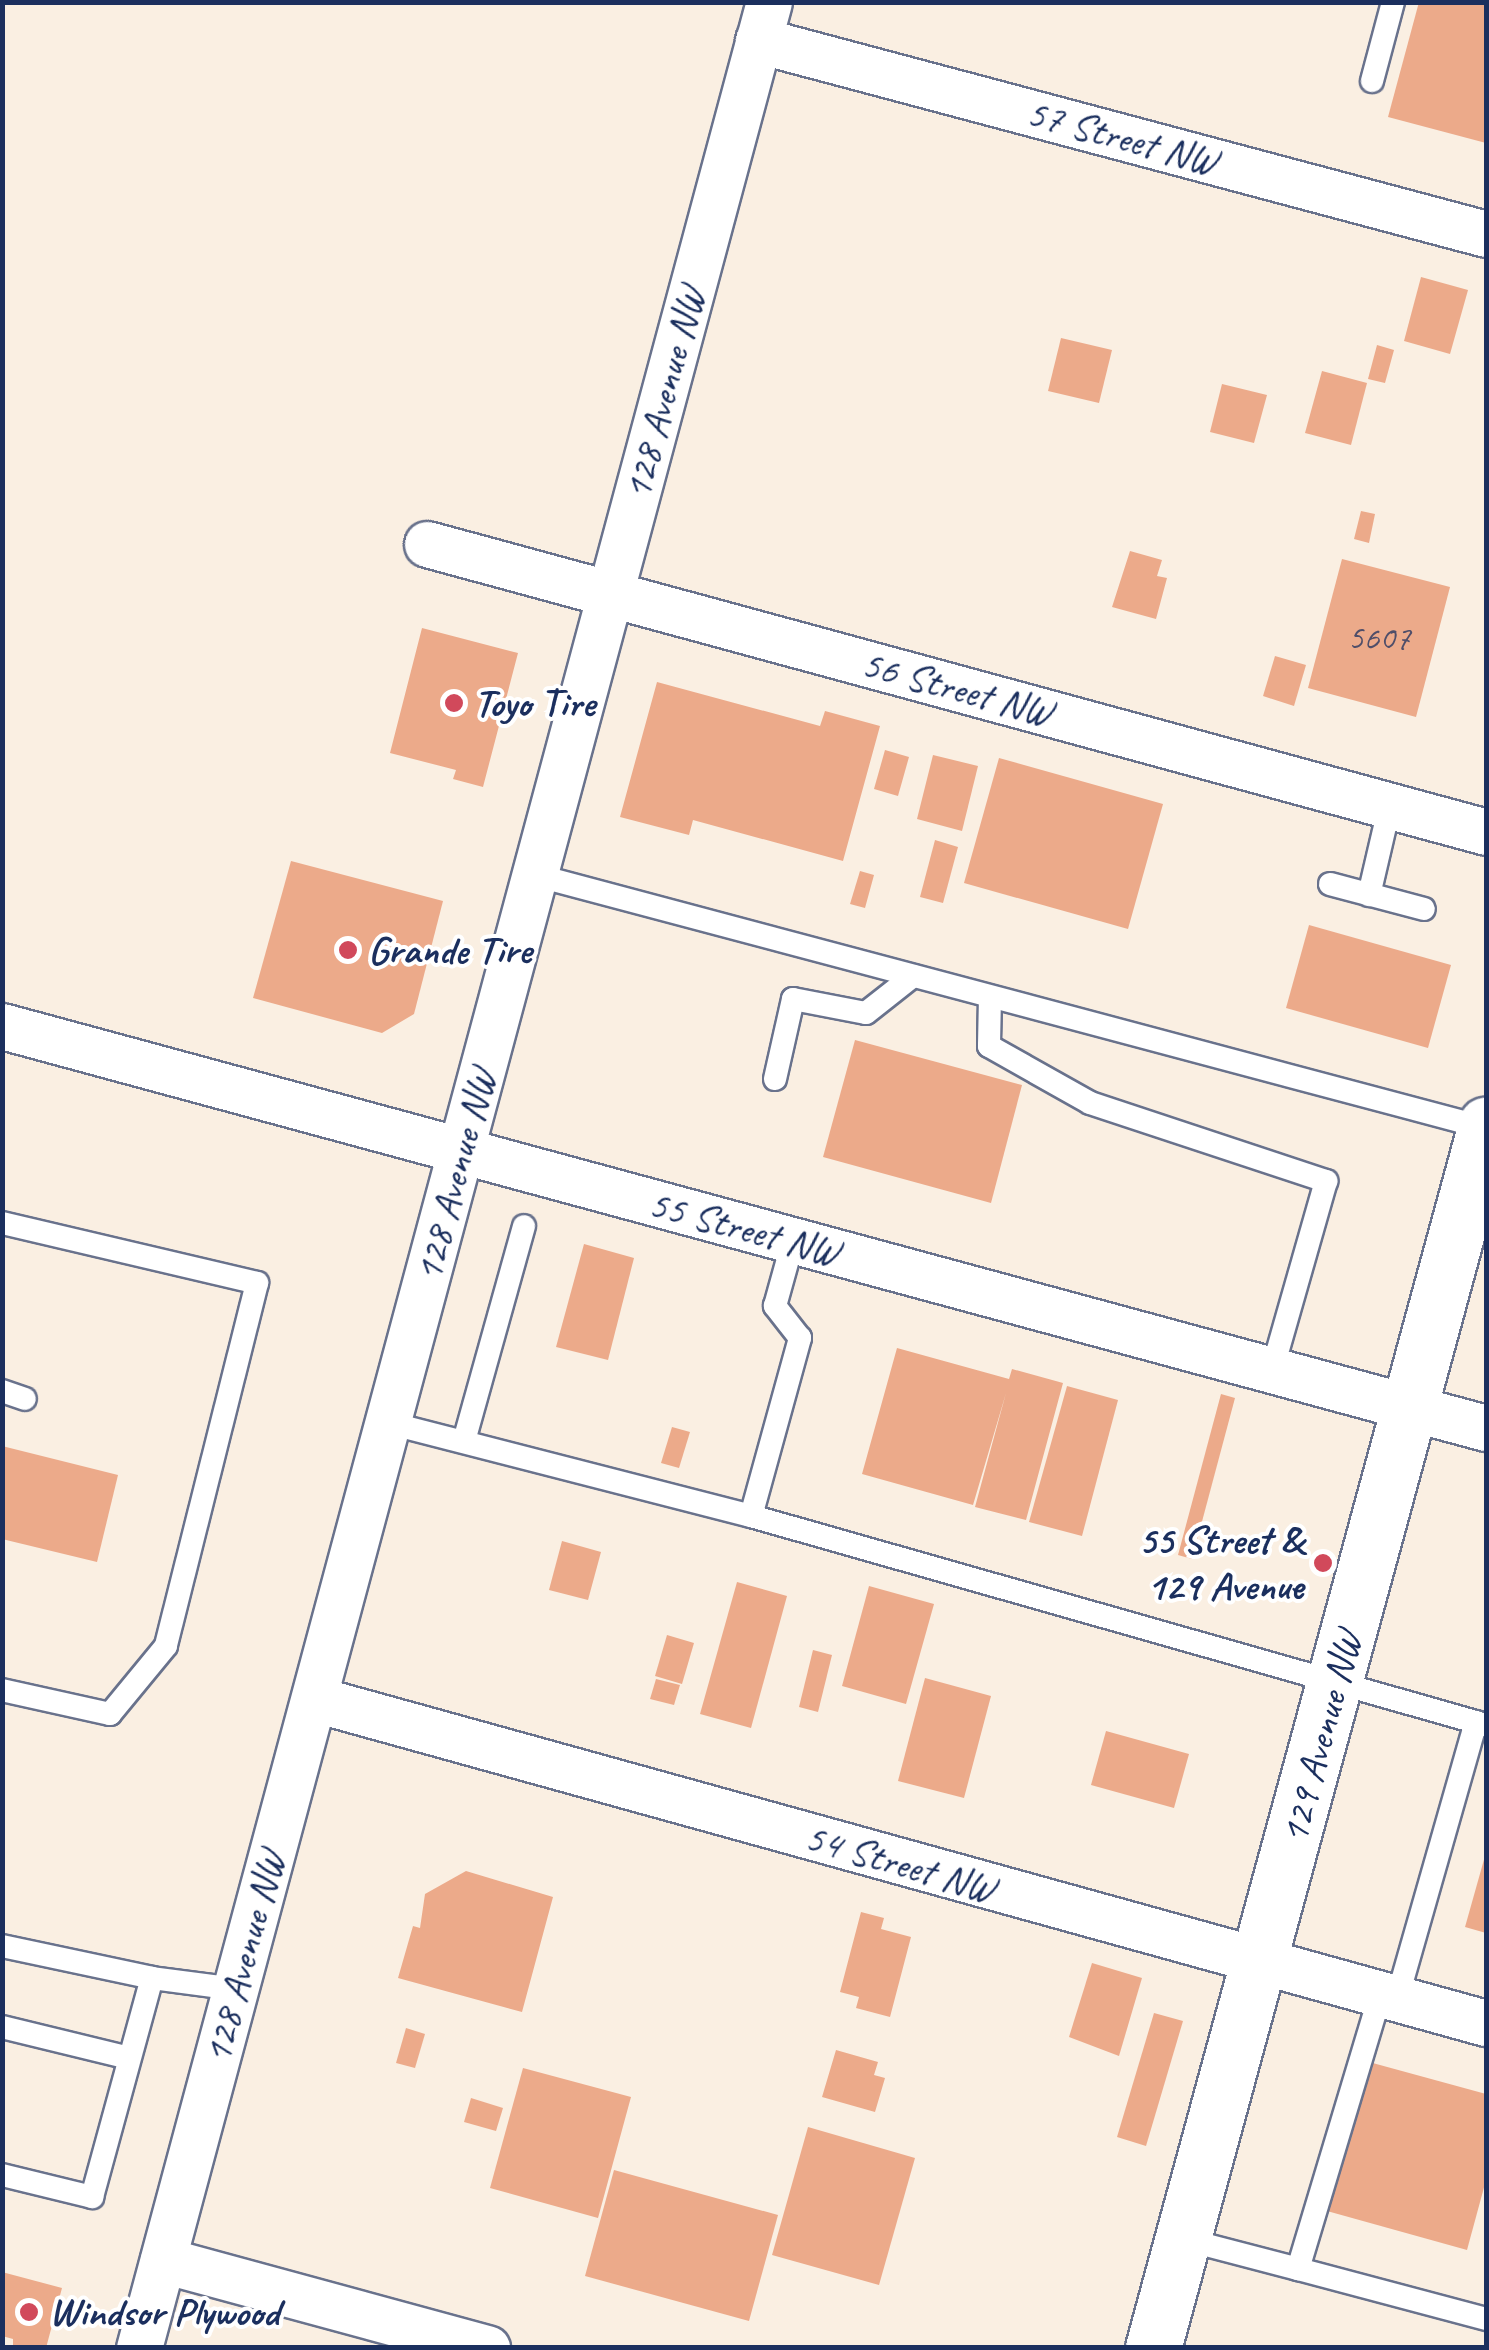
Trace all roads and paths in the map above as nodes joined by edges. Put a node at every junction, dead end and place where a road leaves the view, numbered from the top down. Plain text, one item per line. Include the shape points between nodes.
1 (1393, 2) edge
2 (764, 22) edge
3 (1372, 80) dead end
4 (1486, 234) edge
5 (426, 544) dead end
6 (610, 593) junction
7 (1390, 806) junction
8 (1486, 832) edge
9 (535, 876) junction
10 (1330, 884) dead end
11 (1369, 894) junction
12 (1424, 909) dead end
13 (913, 976) junction
14 (990, 997) junction
15 (2, 1026) edge
16 (775, 1079) dead end
17 (1486, 1126) edge
18 (461, 1152) junction
19 (1479, 1183) edge
20 (2, 1223) edge
21 (524, 1226) dead end
22 (793, 1241) junction
23 (1272, 1370) junction
24 (2, 1391) edge
25 (25, 1400) dead end
26 (1410, 1407) junction
27 (389, 1422) junction
28 (1486, 1428) edge
29 (464, 1441) junction
30 (751, 1516) junction
31 (1337, 1681) junction
32 (2, 1690) edge
33 (315, 1699) junction
34 (1481, 1723) edge
35 (2, 1946) edge
36 (1259, 1963) junction
37 (152, 1978) junction
38 (236, 1989) junction
39 (1388, 1997) junction
40 (1486, 2023) edge
41 (2, 2027) edge
42 (129, 2058) junction
43 (2, 2175) edge
44 (1182, 2239) junction
45 (162, 2260) junction
46 (1298, 2269) junction
47 (1486, 2319) edge
48 (139, 2348) edge
49 (488, 2348) edge
50 (1153, 2348) edge

1 - 3 lane
2 - 4 street, 57 Street NW
2 - 6 street, 128 Avenue NW
5 - 6 street, 56 Street NW
6 - 7 street, 56 Street NW
6 - 9 street, 128 Avenue NW
7 - 8 street, 56 Street NW
7 - 11 lane
9 - 13 lane
9 - 18 street, 128 Avenue NW
10 - 11 lane
11 - 12 lane
13 - 14 lane
13 - 16 lane via 866,1013 793,999
14 - 17 lane
14 - 23 lane via 990,1046 1090,1103 1326,1181
15 - 18 street, 55 Street NW
17 - 19 street, 129 Avenue NW
18 - 22 street, 55 Street NW
18 - 27 street, 128 Avenue NW
19 - 26 street, 129 Avenue NW
20 - 32 lane via 258,1283 166,1646 110,1714
21 - 29 lane
22 - 23 street, 55 Street NW
22 - 30 lane via 775,1306 800,1338
23 - 26 street, 55 Street NW
24 - 25 lane
26 - 28 street, 55 Street NW
26 - 31 street, 129 Avenue NW
27 - 29 lane
27 - 33 street, 128 Avenue NW
29 - 30 lane
30 - 31 lane
31 - 34 lane
31 - 36 street, 129 Avenue NW
33 - 36 street, 54 Street NW
33 - 38 street, 128 Avenue NW
34 - 39 lane
35 - 37 lane
36 - 39 street, 54 Street NW
36 - 44 street, 129 Avenue NW
37 - 38 lane
37 - 42 lane
38 - 45 street, 128 Avenue NW
39 - 40 street, 54 Street NW
39 - 46 lane
41 - 42 lane
42 - 43 lane via 92,2198
44 - 46 lane
44 - 50 street, 129 Avenue NW
45 - 48 street, 128 Avenue NW
45 - 49 street
46 - 47 lane

